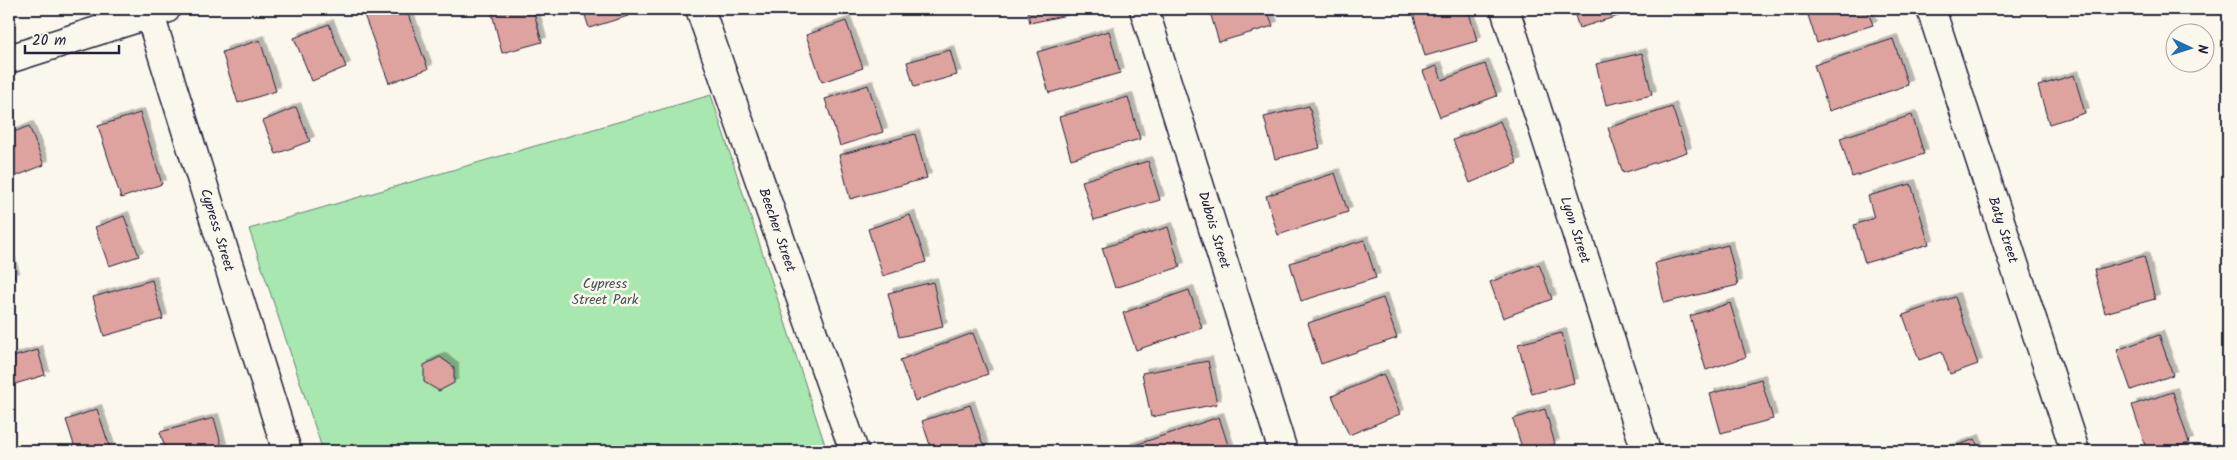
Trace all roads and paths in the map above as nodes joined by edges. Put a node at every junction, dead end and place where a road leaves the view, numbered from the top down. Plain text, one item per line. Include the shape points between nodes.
1 (700, 9) edge
2 (1144, 9) edge
3 (1505, 9) edge
4 (1931, 9) edge
5 (154, 11) edge
6 (9, 59) edge
7 (287, 451) edge
8 (854, 451) edge
9 (1283, 451) edge
10 (1646, 451) edge
11 (2075, 451) edge

1 - 8 street, Beecher Street
2 - 9 street, Dubois Street
3 - 10 street, Lyon Street
4 - 11 street, Baty Street
5 - 6 street
5 - 7 street, Cypress Street

